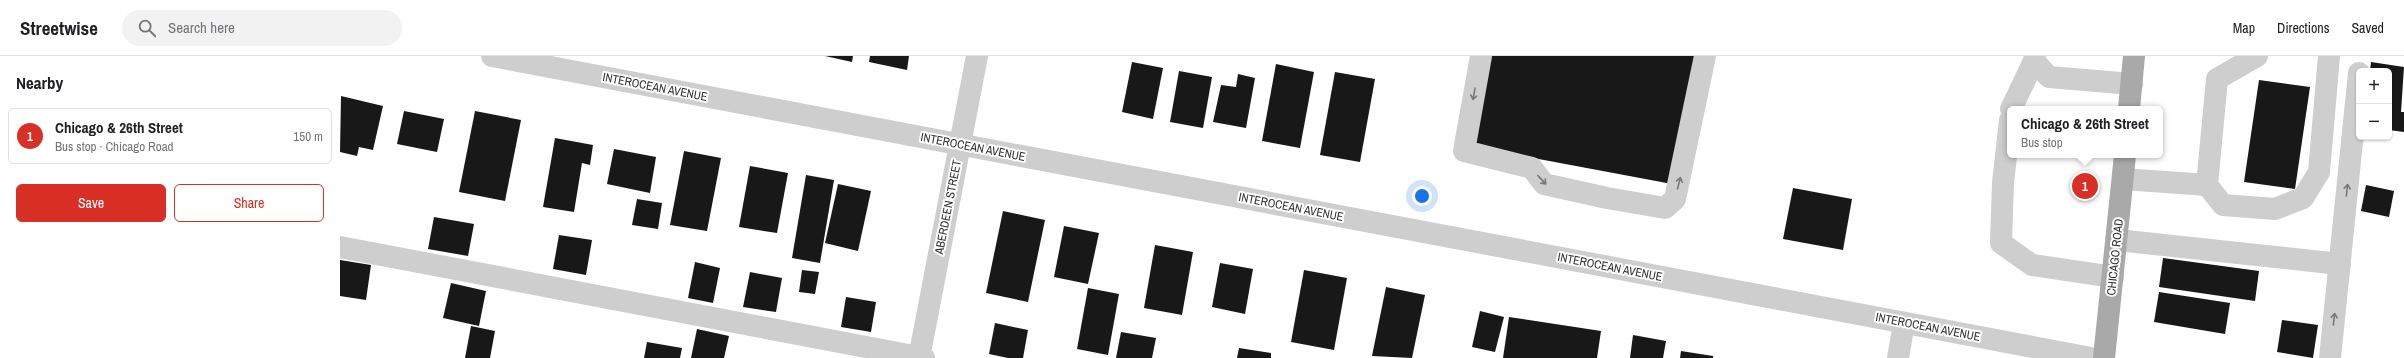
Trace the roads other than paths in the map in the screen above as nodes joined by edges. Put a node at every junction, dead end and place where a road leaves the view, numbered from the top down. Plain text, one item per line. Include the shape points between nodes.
1 (492, 56) edge
2 (977, 56) edge
3 (1481, 56) edge
4 (1706, 56) edge
5 (2134, 56) edge
6 (2258, 56) edge
7 (2329, 56) edge
8 (2361, 56) edge
9 (2034, 58) edge
10 (2360, 68) edge
11 (2132, 84) junction
12 (2356, 102) edge
13 (2012, 106) edge
14 (2129, 106) edge
15 (960, 144) junction
16 (2007, 147) edge
17 (2125, 158) edge
18 (2123, 179) junction
19 (2208, 185) junction
20 (2117, 240) junction
21 (340, 248) edge
22 (2340, 264) junction
23 (2113, 277) junction
24 (1904, 322) junction
25 (921, 358) edge
26 (1898, 358) edge
27 (2091, 358) edge
28 (2104, 358) edge
29 (2330, 358) edge

1 - 15 street, INTEROCEAN AVENUE
2 - 15 street, ABERDEEN STREET
3 -> 4 street via 1464,151 1532,168 1544,184 1665,208 1675,199
5 - 11 main road
6 - 19 street via 2217,79
7 - 19 street via 2319,172 2303,198 2275,209 2223,205
8 - 10 street
9 - 11 street via 2049,77
9 - 13 street
11 - 14 main road
22 -> 12 street
15 - 24 street, INTEROCEAN AVENUE
15 - 25 street, ABERDEEN STREET
16 - 23 street via 2001,244 2032,265
17 - 18 main road, CHICAGO ROAD
18 - 19 street
18 - 20 main road, CHICAGO ROAD
20 - 22 street
20 - 23 main road, CHICAGO ROAD
21 - 25 street
29 -> 22 street
23 - 28 main road, CHICAGO ROAD
24 - 26 street
24 - 27 street, INTEROCEAN AVENUE

